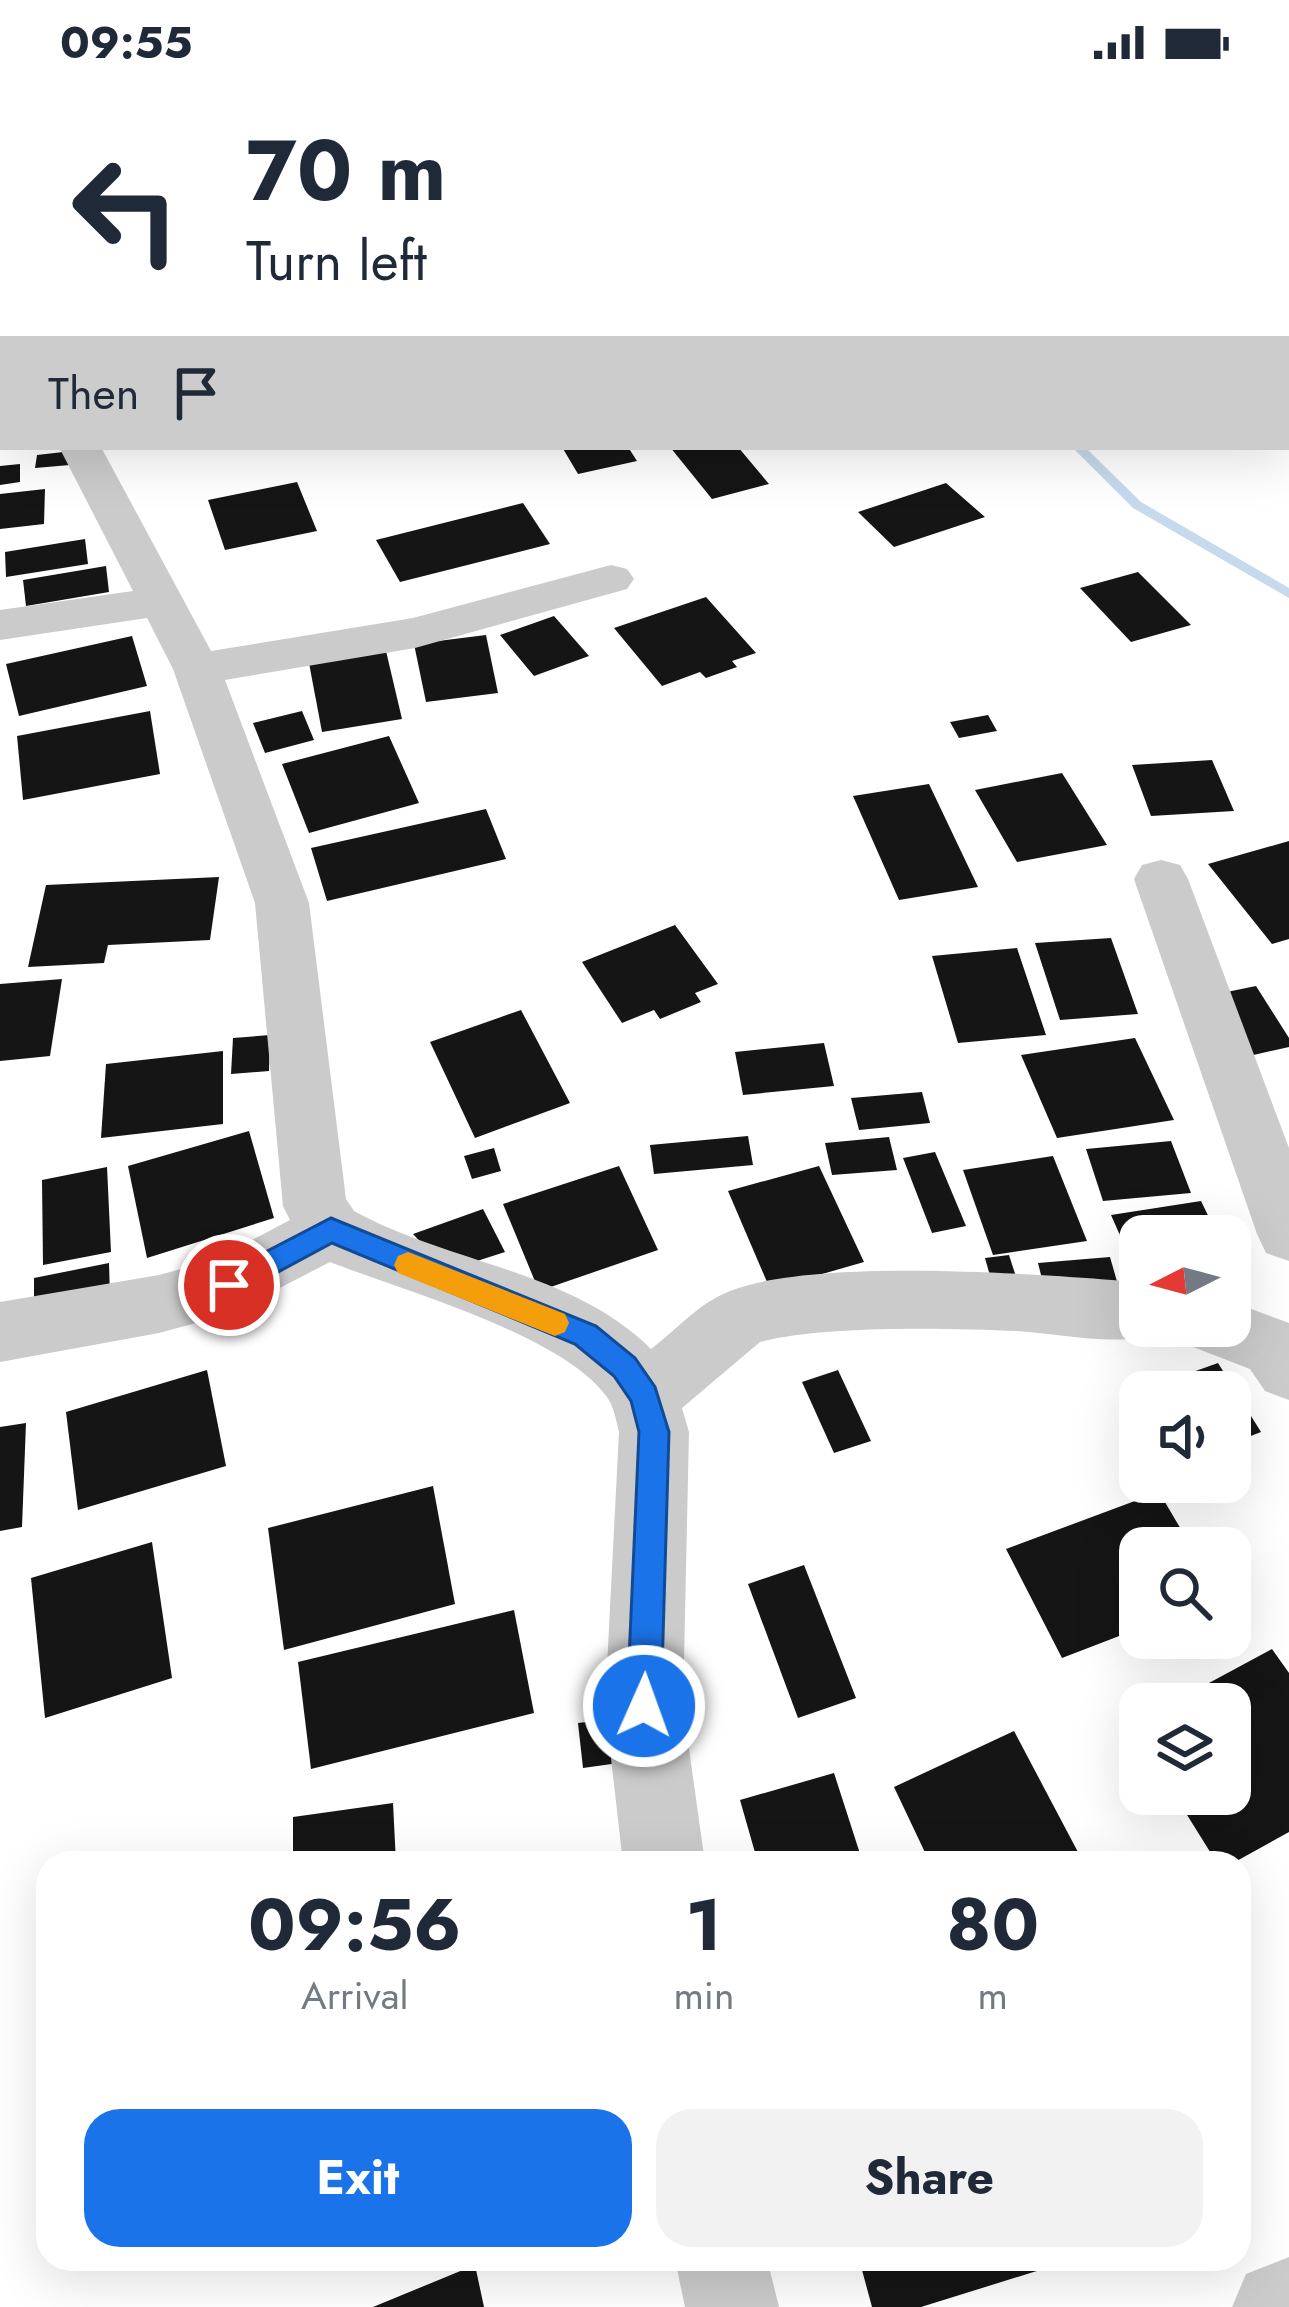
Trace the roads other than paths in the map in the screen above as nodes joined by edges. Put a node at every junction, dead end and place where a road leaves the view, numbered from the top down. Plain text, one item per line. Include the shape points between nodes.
1 (82, 450) edge
2 (611, 579) dead end
3 (162, 601) junction
4 (0, 625) edge
5 (197, 669) junction
6 (1161, 880) dead end
7 (331, 1230) junction
8 (1289, 1234) edge
9 (1119, 1310) edge
10 (0, 1332) edge
11 (645, 1396) junction
12 (662, 1851) edge
13 (724, 2271) edge
14 (1289, 2304) edge
15 (732, 2307) edge
16 (1279, 2307) edge

1 - 3 street
2 - 5 street via 415,633
3 - 4 street
3 - 5 street
5 - 7 street via 282,903 315,1206
6 - 8 street
7 - 10 street via 229,1285
7 - 11 street via 585,1335 625,1367
9 - 11 street via 1010,1302 770,1310 740,1318
11 - 12 street via 654,1432 644,1706
13 - 15 street
14 - 16 street

